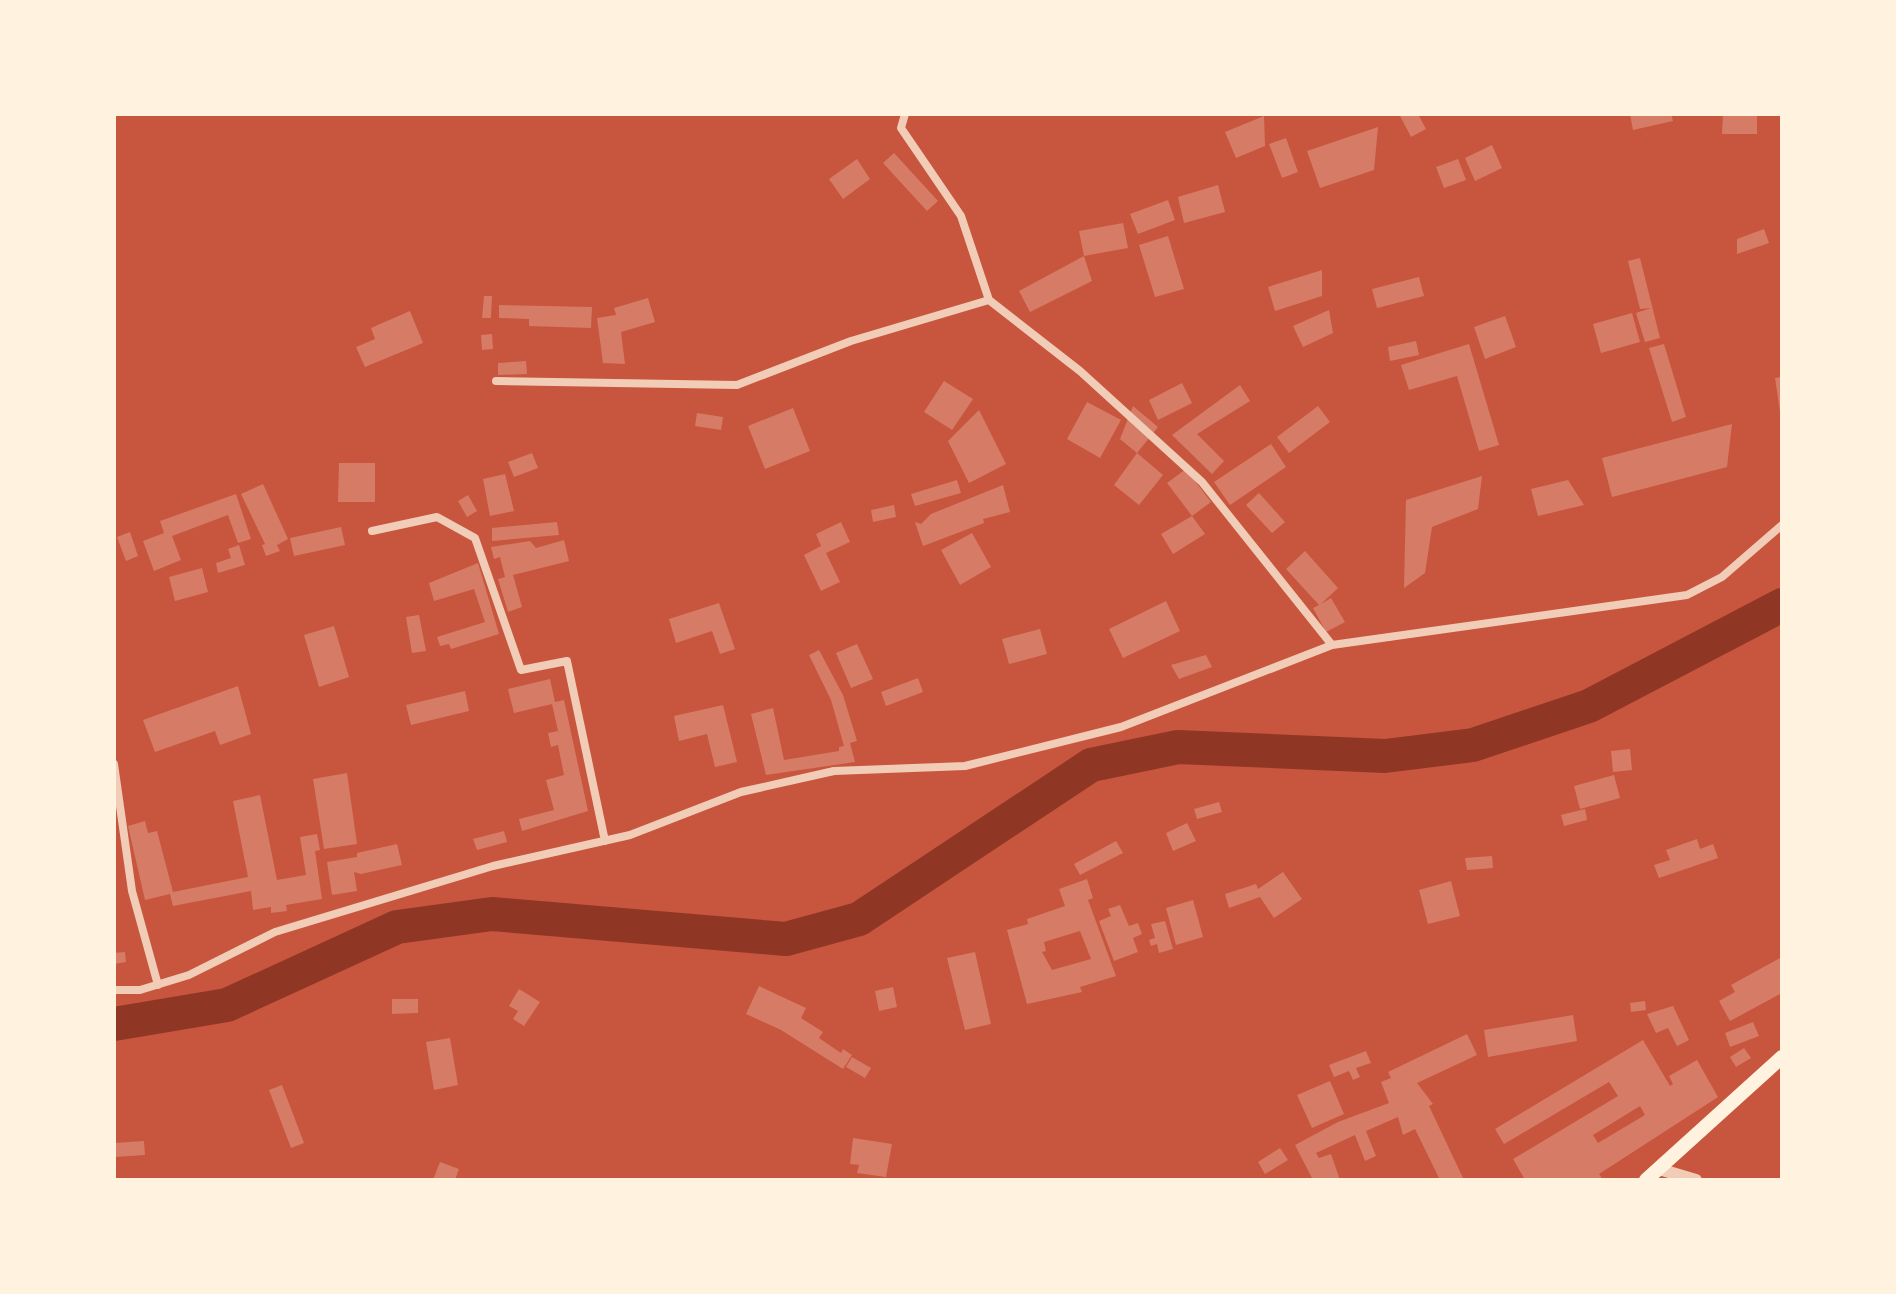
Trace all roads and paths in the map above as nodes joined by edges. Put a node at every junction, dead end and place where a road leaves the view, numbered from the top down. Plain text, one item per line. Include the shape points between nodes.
1 (905, 114) edge
2 (989, 300) junction
3 (496, 381) dead end
4 (1782, 525) edge
5 (372, 531) dead end
6 (1332, 645) junction
7 (114, 764) edge
8 (605, 841) junction
9 (158, 985) junction
10 (114, 990) edge
11 (1782, 1057) edge
12 (1659, 1169) junction
13 (1646, 1180) edge
14 (1696, 1180) edge

1 - 2 street via 901,128 961,216
2 - 3 street via 851,341 737,385
2 - 6 street via 1080,371 1202,482
4 - 6 street via 1722,577 1687,595
5 - 8 street via 437,517 475,538 521,670 567,661
6 - 8 street via 1121,727 965,766 834,771 741,792
7 - 9 street via 132,891
8 - 9 street via 493,866 275,932
9 - 10 street
11 - 12 main road
12 - 13 main road
12 - 14 street

